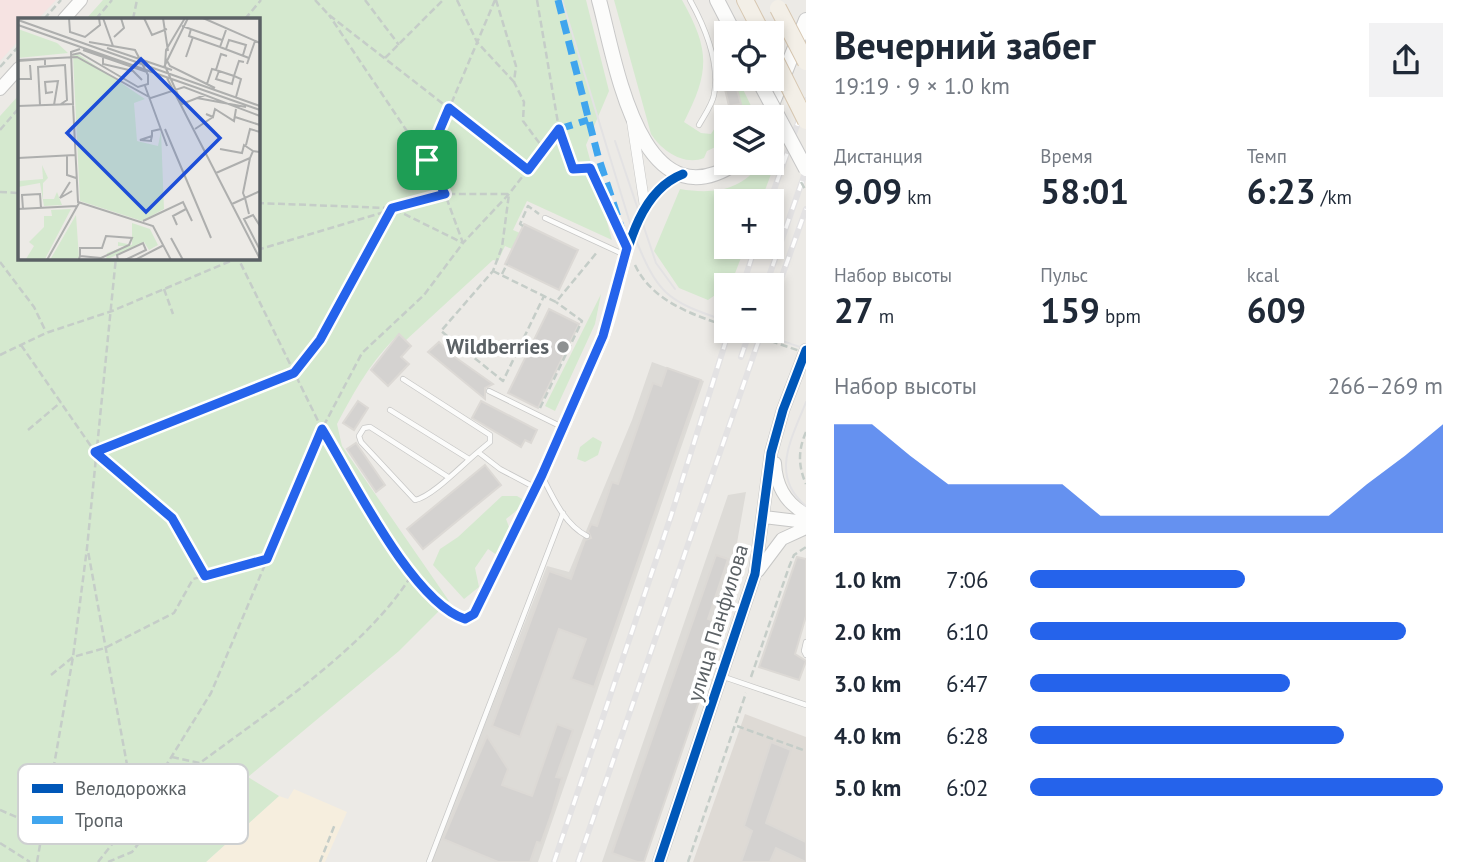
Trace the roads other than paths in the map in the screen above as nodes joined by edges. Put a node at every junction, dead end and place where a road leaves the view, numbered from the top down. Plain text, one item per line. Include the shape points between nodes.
1 (82, 0) edge
2 (599, 0) edge
3 (690, 0) edge
4 (717, 0) edge
5 (745, 0) edge
6 (776, 4) edge
7 (65, 18) edge
8 (806, 20) edge
9 (728, 21) edge
10 (756, 21) edge
11 (806, 62) edge
12 (18, 69) edge
13 (784, 77) edge
14 (0, 89) edge
15 (764, 91) edge
16 (772, 105) edge
17 (632, 120) junction
18 (806, 121) edge
19 (699, 124) dead end
20 (806, 169) edge
21 (714, 173) edge
22 (683, 174) junction
23 (644, 211) junction
24 (545, 218) road end
25 (626, 252) junction
26 (806, 352) edge
27 (403, 379) dead end
28 (489, 391) dead end
29 (390, 410) dead end
30 (563, 427) junction
31 (775, 441) junction
32 (478, 452) junction
33 (469, 460) junction
34 (542, 475) junction
35 (448, 477) junction
36 (536, 488) junction
37 (563, 513) junction
38 (806, 514) edge
39 (764, 517) junction
40 (806, 522) edge
41 (806, 528) edge
42 (587, 537) dead end
43 (755, 574) junction
44 (474, 614) road end
45 (806, 642) edge
46 (806, 655) edge
47 (722, 676) junction
48 (806, 705) edge
49 (429, 862) edge
50 (659, 862) edge

1 - 7 street
2 - 17 main road
3 - 19 lane via 709,42 713,71 714,96
4 - 9 main road
5 - 10 main road
6 - 11 main road, bridge
8 - 16 main road
12 - 14 street
13 - 18 main road, bridge
15 - 20 main road, bridge
17 - 22 main road via 652,153
17 - 23 street
21 - 22 main road
22 - 23 street via 665,182
23 - 25 street
24 - 25 lane
25 - 30 street via 603,336
26 - 31 street, улица Панфилова
27 - 32 lane via 490,435 490,442
28 - 30 lane
29 - 33 lane
30 - 34 street
31 - 38 street via 781,491 794,508
31 - 39 street, улица Панфилова
32 - 33 lane
32 - 36 lane
33 - 35 lane
34 - 36 lane
34 - 37 lane
35 - 35 lane via 421,499 411,498 361,442 360,434 370,427
36 - 44 lane
37 - 42 lane via 576,531
37 - 49 lane
39 - 40 street
39 - 43 street, улица Панфилова
41 - 43 street via 782,539
43 - 47 street, улица Панфилова
45 - 46 lane
47 - 48 lane
47 - 50 street, улица Панфилова

